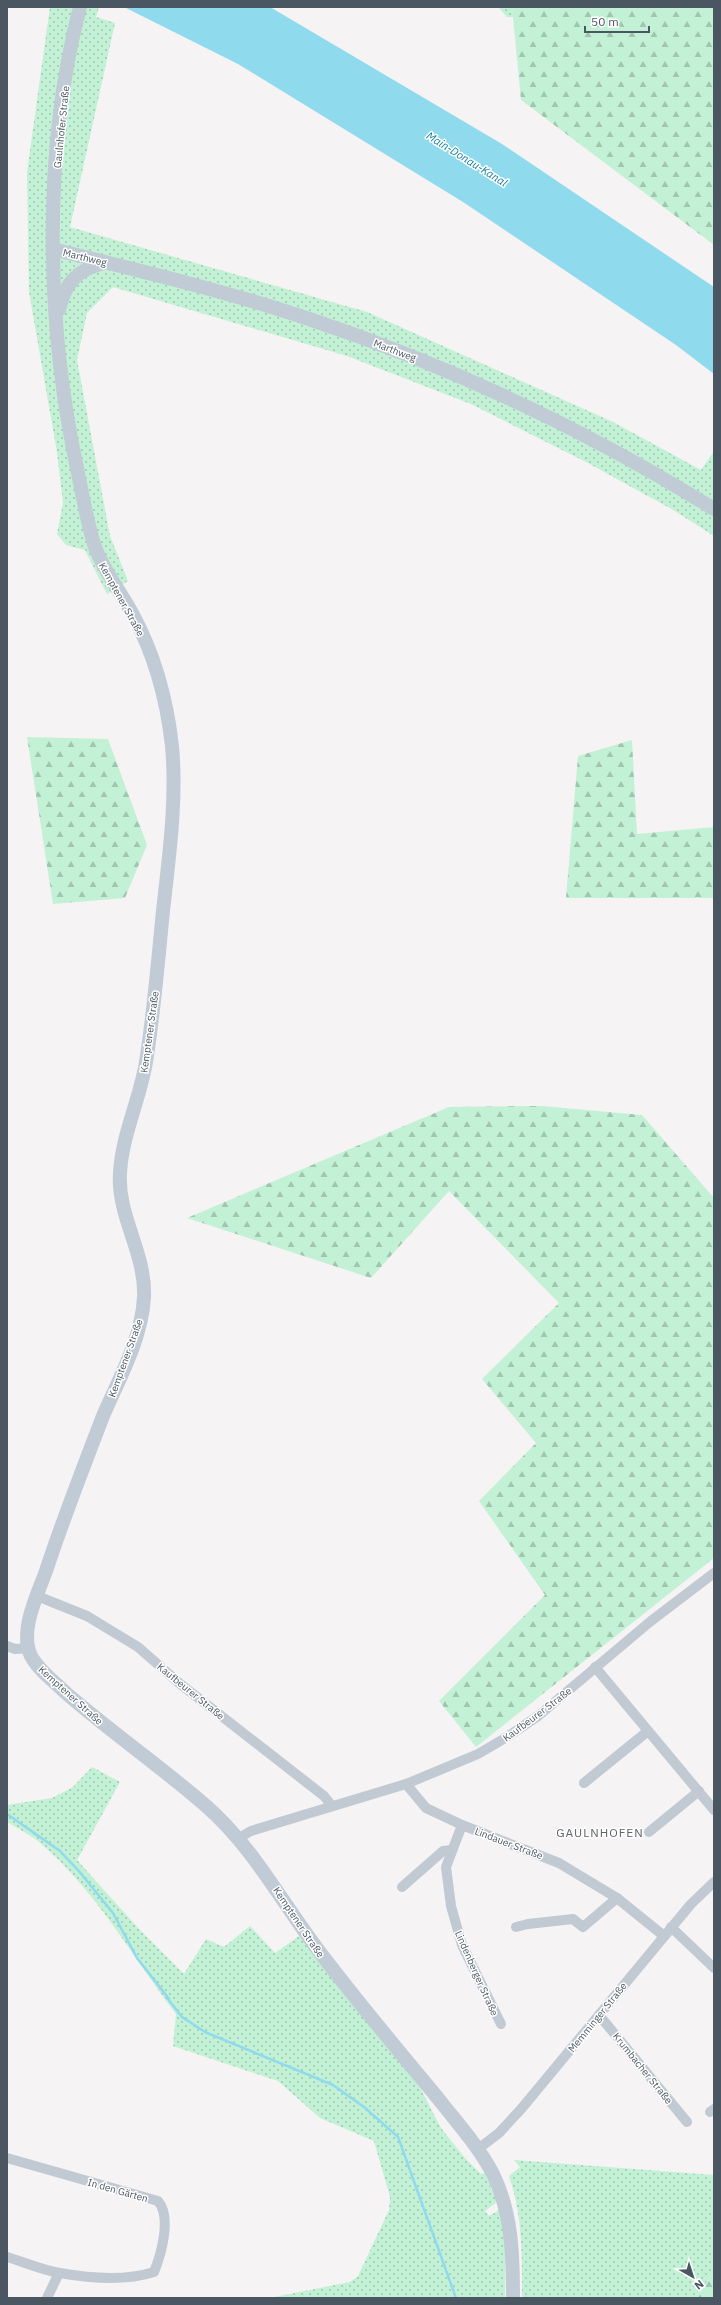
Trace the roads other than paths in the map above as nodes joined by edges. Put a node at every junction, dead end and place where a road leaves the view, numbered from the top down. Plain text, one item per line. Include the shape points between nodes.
1 (79, 13) edge
2 (53, 249) junction
3 (106, 262) junction
4 (56, 326) junction
5 (714, 508) edge
6 (714, 1573) edge
7 (37, 1596) junction
8 (7, 1646) edge
9 (28, 1648) junction
10 (595, 1667) junction
11 (648, 1731) junction
12 (584, 1783) dead end
13 (406, 1784) junction
14 (699, 1791) junction
15 (332, 1806) junction
16 (714, 1810) edge
17 (462, 1825) junction
18 (649, 1832) dead end
19 (239, 1838) junction
20 (452, 1850) junction
21 (714, 1882) edge
22 (402, 1887) dead end
23 (618, 1898) junction
24 (516, 1927) dead end
25 (671, 1927) junction
26 (664, 1936) junction
27 (714, 1968) edge
28 (599, 2015) junction
29 (501, 2024) dead end
30 (687, 2122) dead end
31 (478, 2149) junction
32 (7, 2158) edge
33 (7, 2257) edge
34 (59, 2273) junction
35 (48, 2298) edge
36 (513, 2298) edge

1 - 2 street, Gaulnhofer Straße via 67,74 58,146
2 - 3 street, Marthweg
2 - 4 street, Kemptener Straße
3 - 4 street via 85,269 72,278 64,293
3 - 5 street, Marthweg via 304,317 430,363 570,427
4 - 7 street, Kemptener Straße via 68,422 94,542 103,565 138,623 157,674 171,737 174,796 147,1058 120,1172 122,1203 141,1268 144,1293 142,1310 135,1336 77,1482
6 - 10 street, Kaufbeurer Straße
7 - 9 street, Kemptener Straße via 27,1633
7 - 15 street, Kaufbeurer Straße via 87,1616 138,1647 179,1683 324,1796
8 - 9 street via 15,1649
9 - 19 street, Kemptener Straße via 39,1667 62,1689 131,1748 203,1803
10 - 11 street
10 - 13 street, Kaufbeurer Straße via 569,1691 508,1737 464,1760
11 - 12 street
11 - 14 street
13 - 15 street, Kaufbeurer Straße
13 - 17 street, Lindauer Straße via 426,1808
14 - 16 street
14 - 18 street
15 - 19 street, Kaufbeurer Straße via 251,1831
17 - 20 street, Lindenberger Straße
17 - 23 street, Lindauer Straße via 559,1863
19 - 31 street, Kemptener Straße via 319,1952
20 - 22 street via 443,1851
20 - 29 street, Lindenberger Straße via 446,1867 455,1925 462,1946
21 - 25 street, Memminger Straße
23 - 24 street via 583,1928 573,1919
23 - 26 street, Lindauer Straße
25 - 26 street, Memminger Straße
25 - 27 street
26 - 28 street, Memminger Straße
28 - 30 street, Krumbacher Straße
28 - 31 street, Memminger Straße via 522,2108 499,2133
31 - 36 street, Kemptener Straße via 498,2186 507,2215 512,2251
32 - 34 street, In den Gärten via 158,2201 162,2206 164,2238 154,2272 118,2277
33 - 34 street
34 - 35 street

